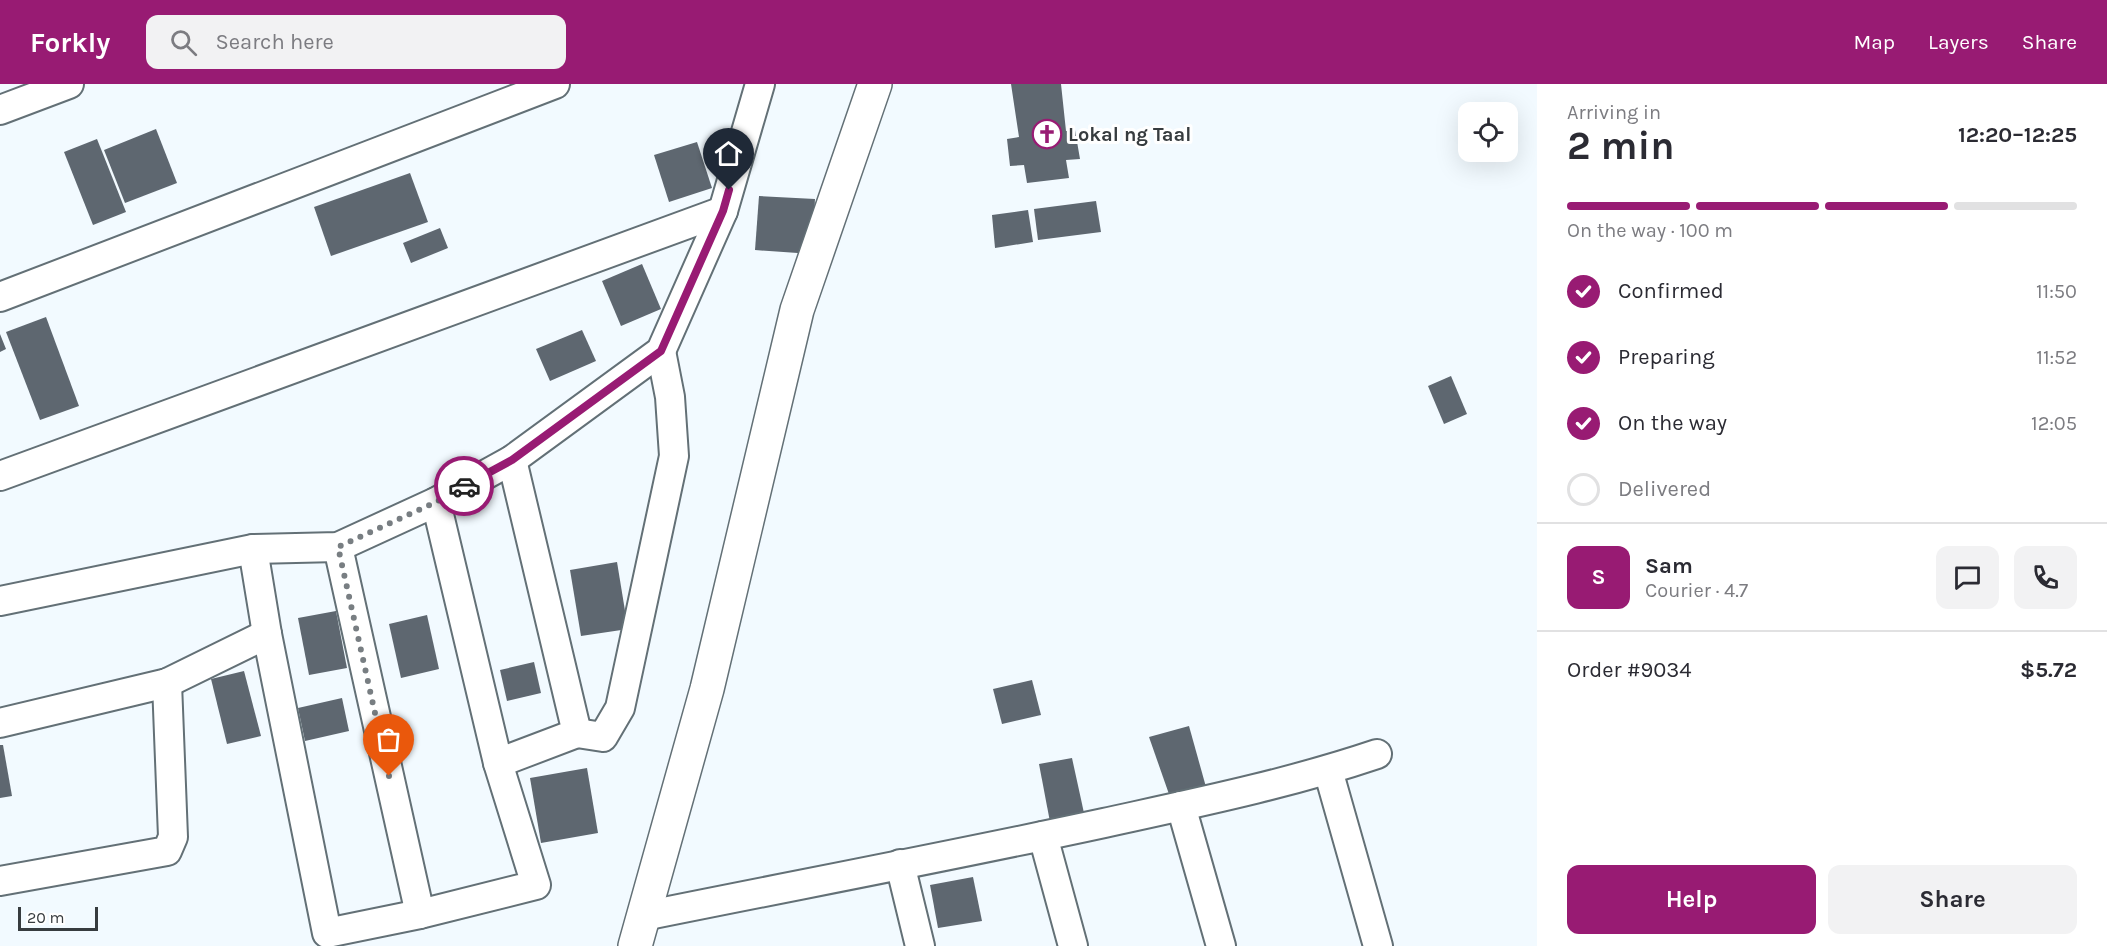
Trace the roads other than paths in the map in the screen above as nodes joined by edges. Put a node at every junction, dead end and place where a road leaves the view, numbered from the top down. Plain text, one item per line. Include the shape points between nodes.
1 (69, 84) edge
2 (555, 84) edge
3 (760, 84) edge
4 (875, 84) edge
5 (0, 110) edge
6 (723, 211) junction
7 (0, 297) edge
8 (661, 351) junction
9 (512, 460) junction
10 (0, 476) edge
11 (436, 502) junction
12 (338, 547) junction
13 (253, 549) junction
14 (0, 602) edge
15 (267, 634) junction
16 (167, 683) junction
17 (0, 723) edge
18 (578, 734) junction
19 (1377, 754) dead end
20 (498, 763) junction
21 (1328, 770) junction
22 (1181, 806) junction
23 (1043, 836) junction
24 (900, 864) junction
25 (0, 881) edge
26 (420, 914) junction
27 (639, 931) edge
28 (920, 946) edge
29 (1073, 946) edge
30 (1221, 946) edge
31 (1378, 946) edge

1 - 5 street
2 - 7 street
3 - 6 street
4 - 27 street via 797,310 707,689
6 - 8 street
6 - 10 street
8 - 9 street
8 - 18 street via 670,397 674,456 625,685 620,708 603,737
9 - 11 street
9 - 18 street
11 - 12 street
11 - 20 street
12 - 13 street
12 - 26 street
13 - 14 street
13 - 15 street
15 - 16 street
15 - 26 street via 327,933
16 - 17 street
16 - 25 street via 173,837 167,851
18 - 20 street
19 - 21 street
20 - 26 street via 536,885
21 - 22 street
21 - 31 street
22 - 23 street
22 - 30 street
23 - 24 street
23 - 29 street
24 - 27 street
24 - 28 street

